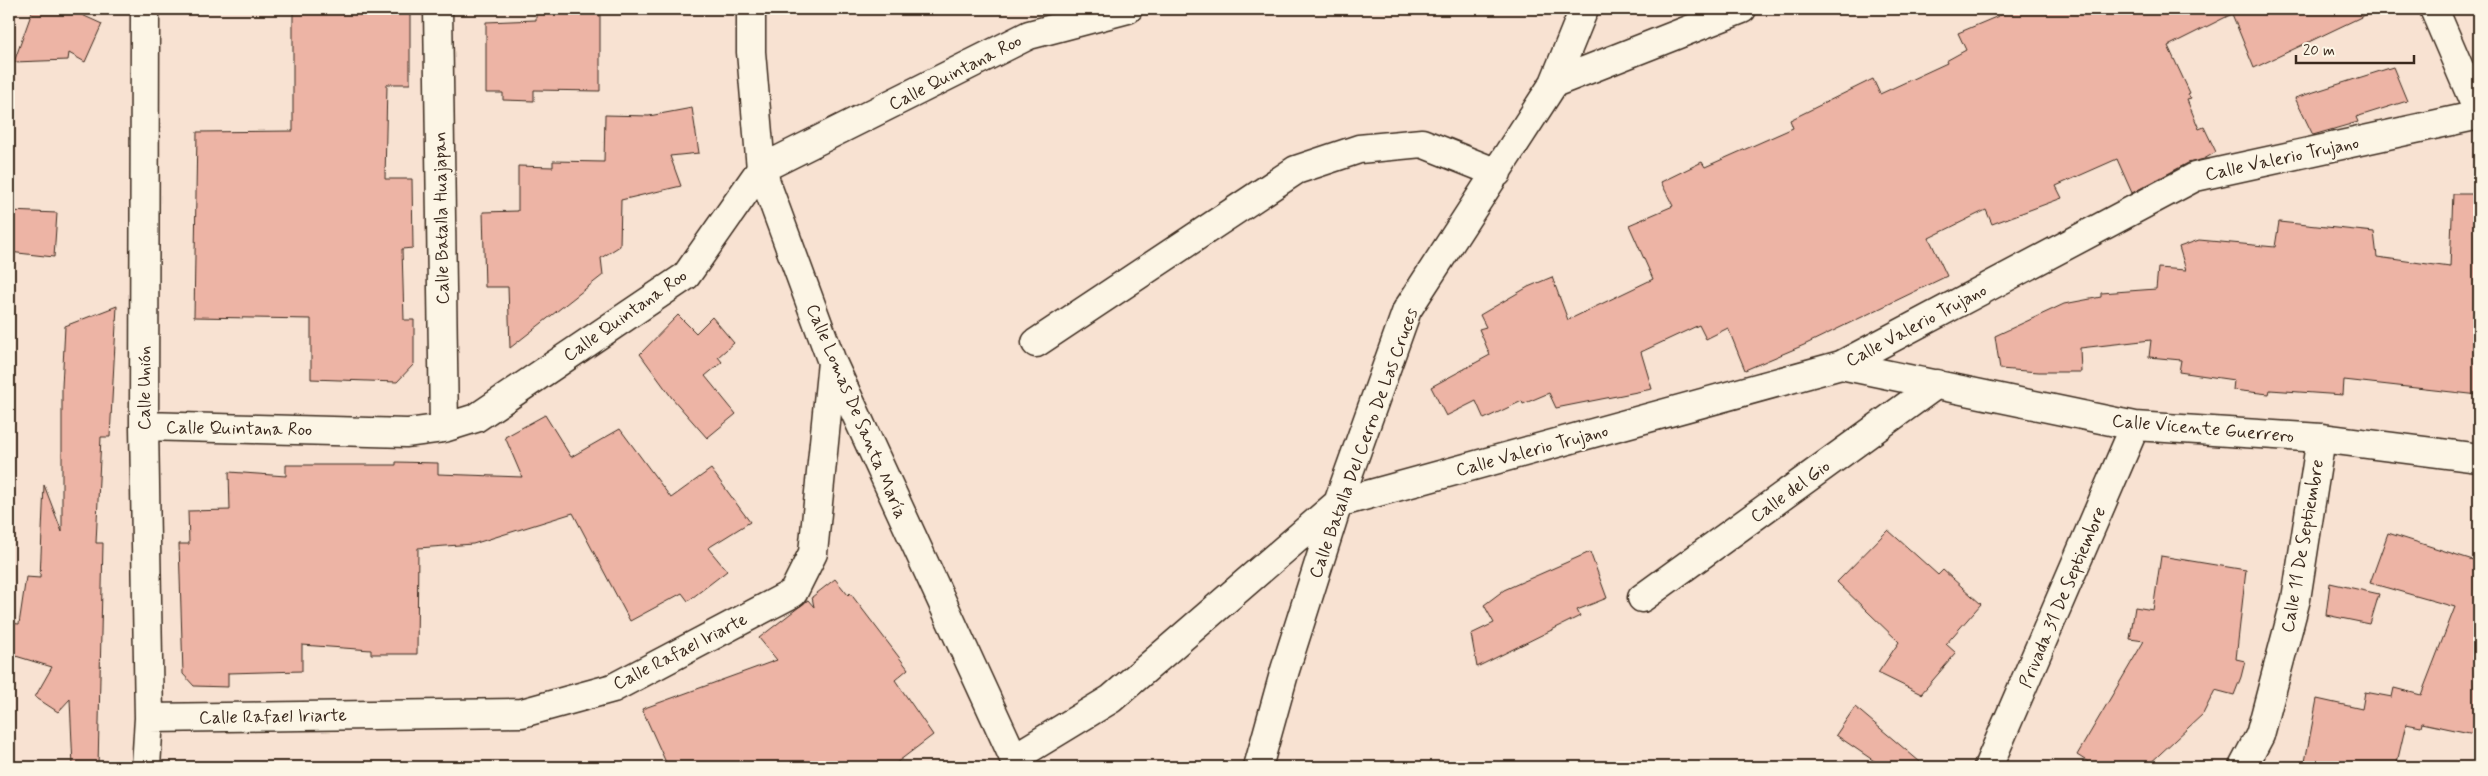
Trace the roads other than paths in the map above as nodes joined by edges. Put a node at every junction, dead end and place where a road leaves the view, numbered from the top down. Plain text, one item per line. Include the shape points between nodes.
1 (145, 9) edge
2 (438, 9) edge
3 (750, 9) edge
4 (1128, 9) edge
5 (1584, 9) edge
6 (1742, 9) edge
7 (2434, 9) edge
8 (1554, 83) junction
9 (2479, 114) edge
10 (761, 169) junction
11 (1497, 173) junction
12 (1036, 343) dead end
13 (832, 362) junction
14 (1841, 365) junction
15 (1937, 384) junction
16 (144, 426) junction
17 (2135, 426) junction
18 (444, 428) junction
19 (2321, 438) junction
20 (2479, 458) edge
21 (1338, 504) junction
22 (1642, 598) dead end
23 (149, 718) junction
24 (1016, 763) edge
25 (146, 767) edge
26 (1258, 767) edge
27 (1988, 767) edge
28 (2242, 767) edge

1 - 16 street, Calle Unión
2 - 18 street, Calle Batalla Huajapan
3 - 10 street, Calle Lomas De Santa María
4 - 10 street, Calle Quintana Roo via 1029,35
5 - 8 street, Calle Batalla Del Cerro De Las Cruces
6 - 8 street
7 - 9 street
8 - 11 street, Calle Batalla Del Cerro De Las Cruces
9 - 14 street, Calle Valerio Trujano via 2196,177
10 - 13 street, Calle Lomas De Santa María
10 - 18 street, Calle Quintana Roo via 686,276 476,418
11 - 12 street via 1422,143 1359,149 1296,170
11 - 21 street, Calle Batalla Del Cerro De Las Cruces via 1407,310
13 - 23 street, Calle Rafael Iriarte via 813,553 793,593 613,688 522,713
13 - 24 street, Calle Lomas De Santa María
14 - 15 street, Calle Vicente Guerrero
14 - 21 street, Calle Valerio Trujano
15 - 17 street, Calle Vicente Guerrero
15 - 22 street, Calle del Gio
16 - 18 street, Calle Quintana Roo via 407,432
16 - 23 street, Calle Unión
17 - 19 street, Calle Vicente Guerrero
17 - 27 street, Privada 31 De Septiembre
19 - 20 street, Calle Vicente Guerrero
19 - 28 street, Calle 11 De Septiembre via 2296,599 2260,734
21 - 24 street via 1111,699
21 - 26 street, Calle Batalla Del Cerro De Las Cruces
23 - 25 street, Calle Unión

